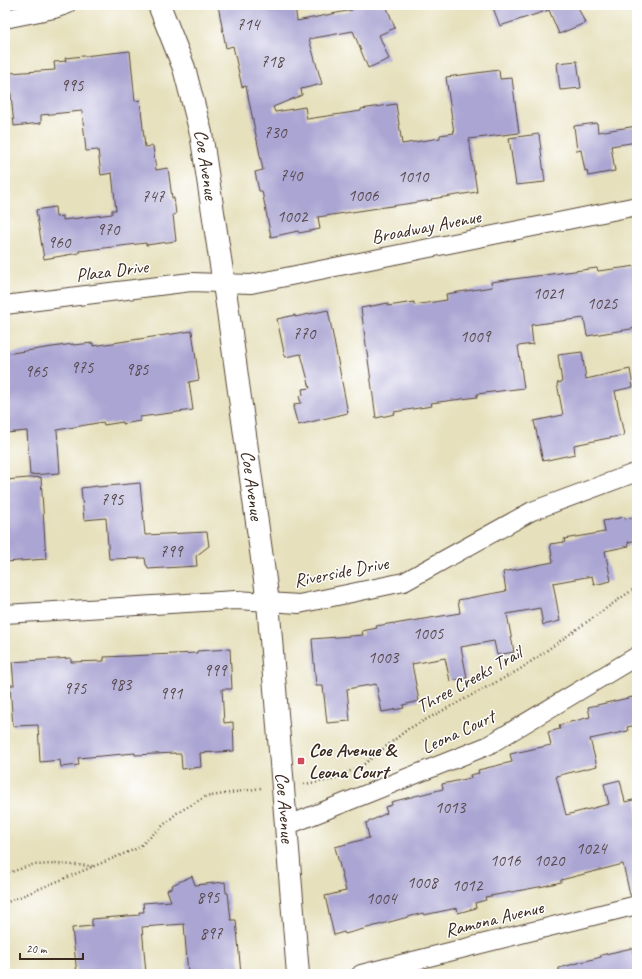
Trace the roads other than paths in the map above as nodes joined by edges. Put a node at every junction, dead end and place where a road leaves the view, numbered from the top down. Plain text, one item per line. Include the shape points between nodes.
1 (66, 5) edge
2 (159, 5) edge
3 (5, 18) edge
4 (637, 206) edge
5 (224, 283) junction
6 (5, 304) edge
7 (637, 472) edge
8 (268, 602) junction
9 (5, 614) edge
10 (637, 656) edge
11 (286, 826) junction
12 (637, 905) edge
13 (298, 974) edge
14 (361, 974) edge

1 - 3 street
2 - 5 street, Coe Avenue via 184,68 201,133
4 - 5 street, Broadway Avenue via 251,284
5 - 6 street, Plaza Drive via 191,282
5 - 8 street, Coe Avenue
7 - 8 street, Riverside Drive via 532,511 404,582 299,604
8 - 9 street, Riverside Drive via 236,600
8 - 11 street, Coe Avenue
10 - 11 street, Leona Court via 487,746
11 - 13 street, Coe Avenue
12 - 14 street, Ramona Avenue

